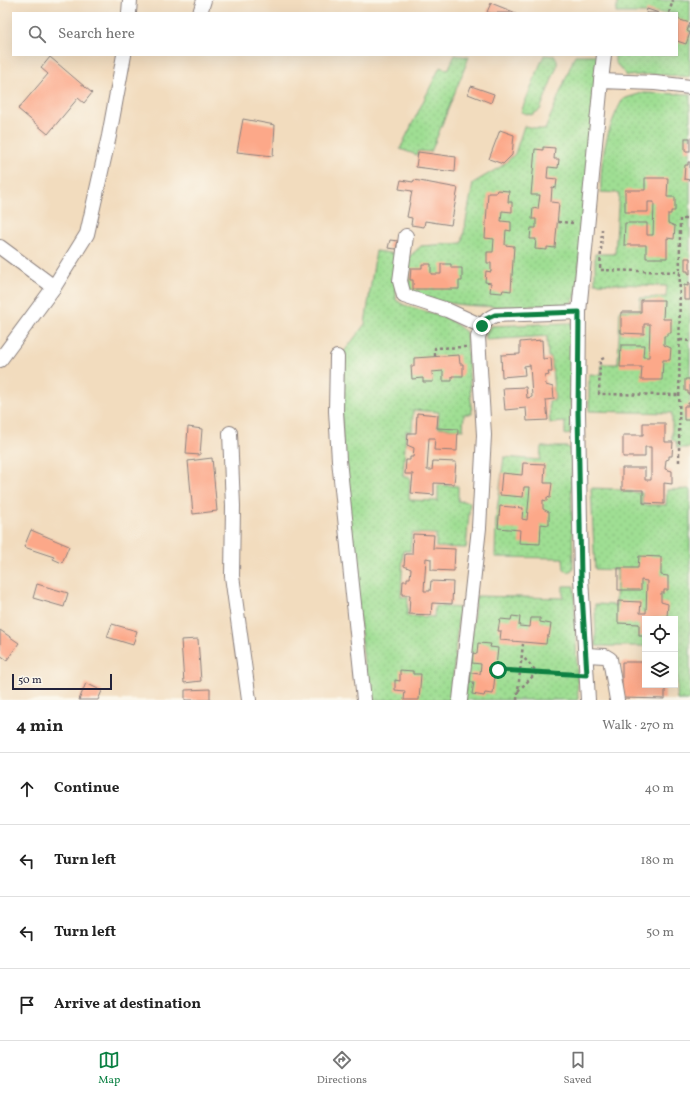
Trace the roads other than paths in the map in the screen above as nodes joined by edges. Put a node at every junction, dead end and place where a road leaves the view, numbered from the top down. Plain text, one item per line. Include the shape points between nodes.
1 (130, 0) edge
2 (204, 0) edge
3 (129, 12) edge
4 (200, 12) edge
5 (124, 56) edge
6 (604, 56) edge
7 (601, 82) junction
8 (690, 87) edge
9 (406, 236) dead end
10 (0, 248) edge
11 (54, 287) junction
12 (579, 312) junction
13 (482, 326) junction
14 (337, 358) dead end
15 (0, 360) edge
16 (230, 433) dead end
17 (586, 655) junction
18 (249, 700) edge
19 (364, 700) edge
20 (460, 700) edge
21 (588, 700) edge
22 (617, 700) edge

1 - 3 street
2 - 4 street
5 - 11 street via 110,136 87,234
6 - 7 street
7 - 8 street via 655,83
7 - 12 street
9 - 13 street via 400,281 404,296 447,310
10 - 11 street
11 - 15 street
12 - 13 street via 495,315 486,319
12 - 17 street via 581,562
13 - 20 street via 478,337 484,434 480,528
14 - 19 street via 336,411 339,460
16 - 18 street via 232,576
17 - 21 street
17 - 22 street via 606,656 610,659

